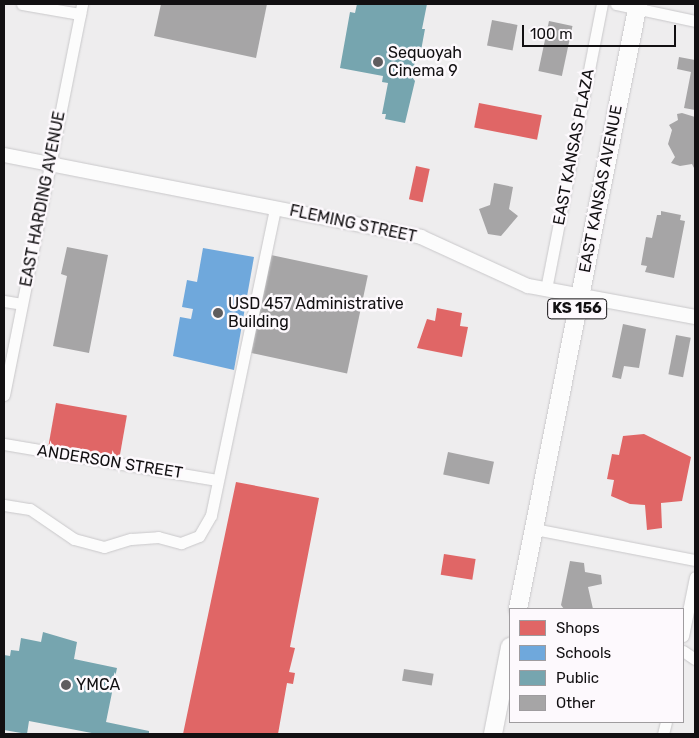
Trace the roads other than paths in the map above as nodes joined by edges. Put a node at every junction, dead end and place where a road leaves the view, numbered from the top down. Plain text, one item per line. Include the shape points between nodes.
1 (22, 4) edge
2 (602, 4) edge
3 (616, 4) edge
4 (637, 6) edge
5 (81, 9) edge
6 (695, 21) edge
7 (4, 155) edge
8 (50, 164) junction
9 (275, 208) junction
10 (546, 290) junction
11 (579, 295) junction
12 (4, 301) edge
13 (22, 304) junction
14 (695, 317) edge
15 (4, 394) edge
16 (4, 444) edge
17 (217, 480) junction
18 (4, 505) edge
19 (534, 529) junction
20 (695, 560) edge
21 (695, 577) edge
22 (518, 608) edge
23 (684, 631) edge
24 (509, 652) edge
25 (684, 652) edge
26 (695, 660) edge
27 (493, 734) edge

1 - 5 street
2 - 10 street, EAST KANSAS PLAZA
3 - 4 street
4 - 6 street
4 - 11 main road, EAST KANSAS AVENUE / KS 156
5 - 8 street, EAST HARDING AVENUE
7 - 8 street, FLEMING STREET
8 - 9 street, FLEMING STREET
8 - 13 street, EAST HARDING AVENUE
9 - 10 street, FLEMING STREET via 421,237 528,286
9 - 17 street
10 - 11 street, FLEMING STREET
11 - 14 street, FLEMING STREET
11 - 19 main road, EAST KANSAS AVENUE / KS 156
12 - 13 street
13 - 15 street, EAST HARDING AVENUE
16 - 17 street, ANDERSON STREET
17 - 18 street via 211,515 199,536 181,543 158,537 104,547 74,539 30,509
19 - 20 street
19 - 22 main road, EAST KANSAS AVENUE / KS 156
21 - 23 street
24 - 27 main road
25 - 26 street

